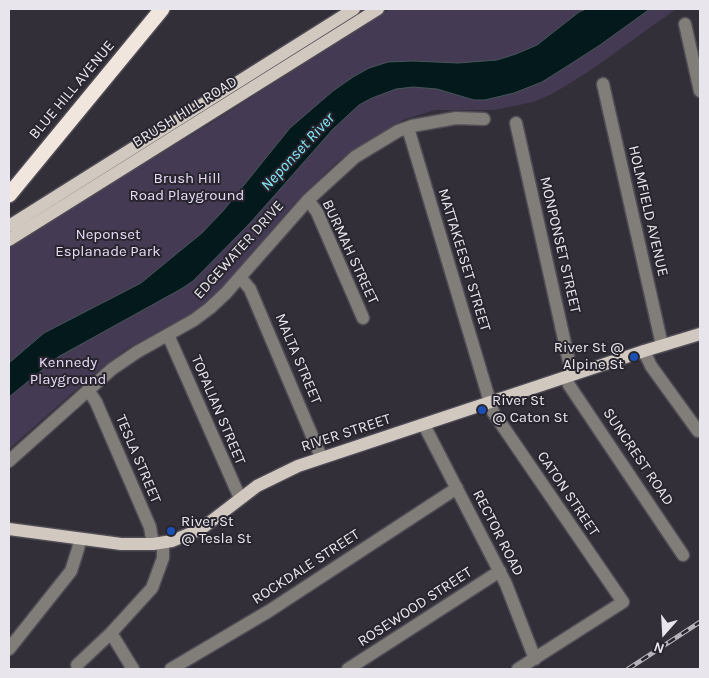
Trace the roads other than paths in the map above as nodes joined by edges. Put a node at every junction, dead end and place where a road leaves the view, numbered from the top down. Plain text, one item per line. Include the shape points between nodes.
1 (162, 9) edge
2 (354, 9) edge
3 (378, 9) edge
4 (686, 24) dead end
5 (313, 42) junction
6 (603, 84) dead end
7 (700, 92) edge
8 (484, 119) dead end
9 (516, 123) dead end
10 (408, 128) junction
11 (9, 195) edge
12 (308, 200) junction
13 (9, 226) edge
14 (9, 240) edge
15 (240, 277) junction
16 (363, 318) dead end
17 (700, 334) edge
18 (168, 335) junction
19 (662, 345) junction
20 (644, 351) junction
21 (569, 376) junction
22 (88, 390) junction
23 (490, 402) junction
24 (424, 425) junction
25 (698, 431) dead end
26 (321, 457) junction
27 (9, 461) edge
28 (457, 488) junction
29 (240, 498) junction
30 (9, 529) edge
31 (80, 539) junction
32 (158, 544) junction
33 (683, 555) dead end
34 (500, 571) junction
35 (111, 633) junction
36 (9, 649) edge
37 (535, 659) junction
38 (77, 665) dead end
39 (133, 669) edge
40 (170, 669) edge
41 (348, 669) edge
42 (518, 669) edge

1 - 11 highway, BLUE HILL AVENUE
2 - 5 main road, BRUSH HILL ROAD
3 - 5 main road, BRUSH HILL ROAD
4 - 7 street
5 - 13 main road, BRUSH HILL ROAD
5 - 14 main road, BRUSH HILL ROAD
6 - 19 street, HOLMFIELD AVENUE
8 - 10 street, EDGEWATER DRIVE via 456,118
9 - 21 street, MONPONSET STREET
10 - 12 street, EDGEWATER DRIVE via 356,157
10 - 23 street, MATTAKEESET STREET
12 - 15 street, EDGEWATER DRIVE
12 - 16 street, BURMAH STREET via 317,212
15 - 18 street, EDGEWATER DRIVE via 202,315
15 - 26 street, MALTA STREET via 250,288
17 - 19 main road, RIVER STREET
18 - 22 street, EDGEWATER DRIVE via 120,363
18 - 29 street, TOPALIAN STREET
19 - 20 main road, RIVER STREET
20 - 21 main road, RIVER STREET
20 - 25 street via 651,366
21 - 23 main road, RIVER STREET
21 - 33 street, SUNCREST ROAD via 569,385
22 - 27 street, EDGEWATER DRIVE
22 - 32 street, TESLA STREET
23 - 24 main road, RIVER STREET
23 - 37 street, CATON STREET via 496,416 622,602
24 - 26 main road, RIVER STREET
24 - 28 street, RECTOR ROAD
26 - 29 main road, RIVER STREET via 276,475
28 - 34 street, RECTOR ROAD
28 - 40 street, ROCKDALE STREET via 268,611
29 - 32 main road, RIVER STREET via 200,529
30 - 31 main road, RIVER STREET
31 - 32 main road, RIVER STREET
31 - 36 street via 71,571
32 - 35 street via 163,558 152,588
34 - 37 street, RECTOR ROAD
34 - 41 street, ROSEWOOD STREET
35 - 38 street
35 - 39 street
37 - 42 street

